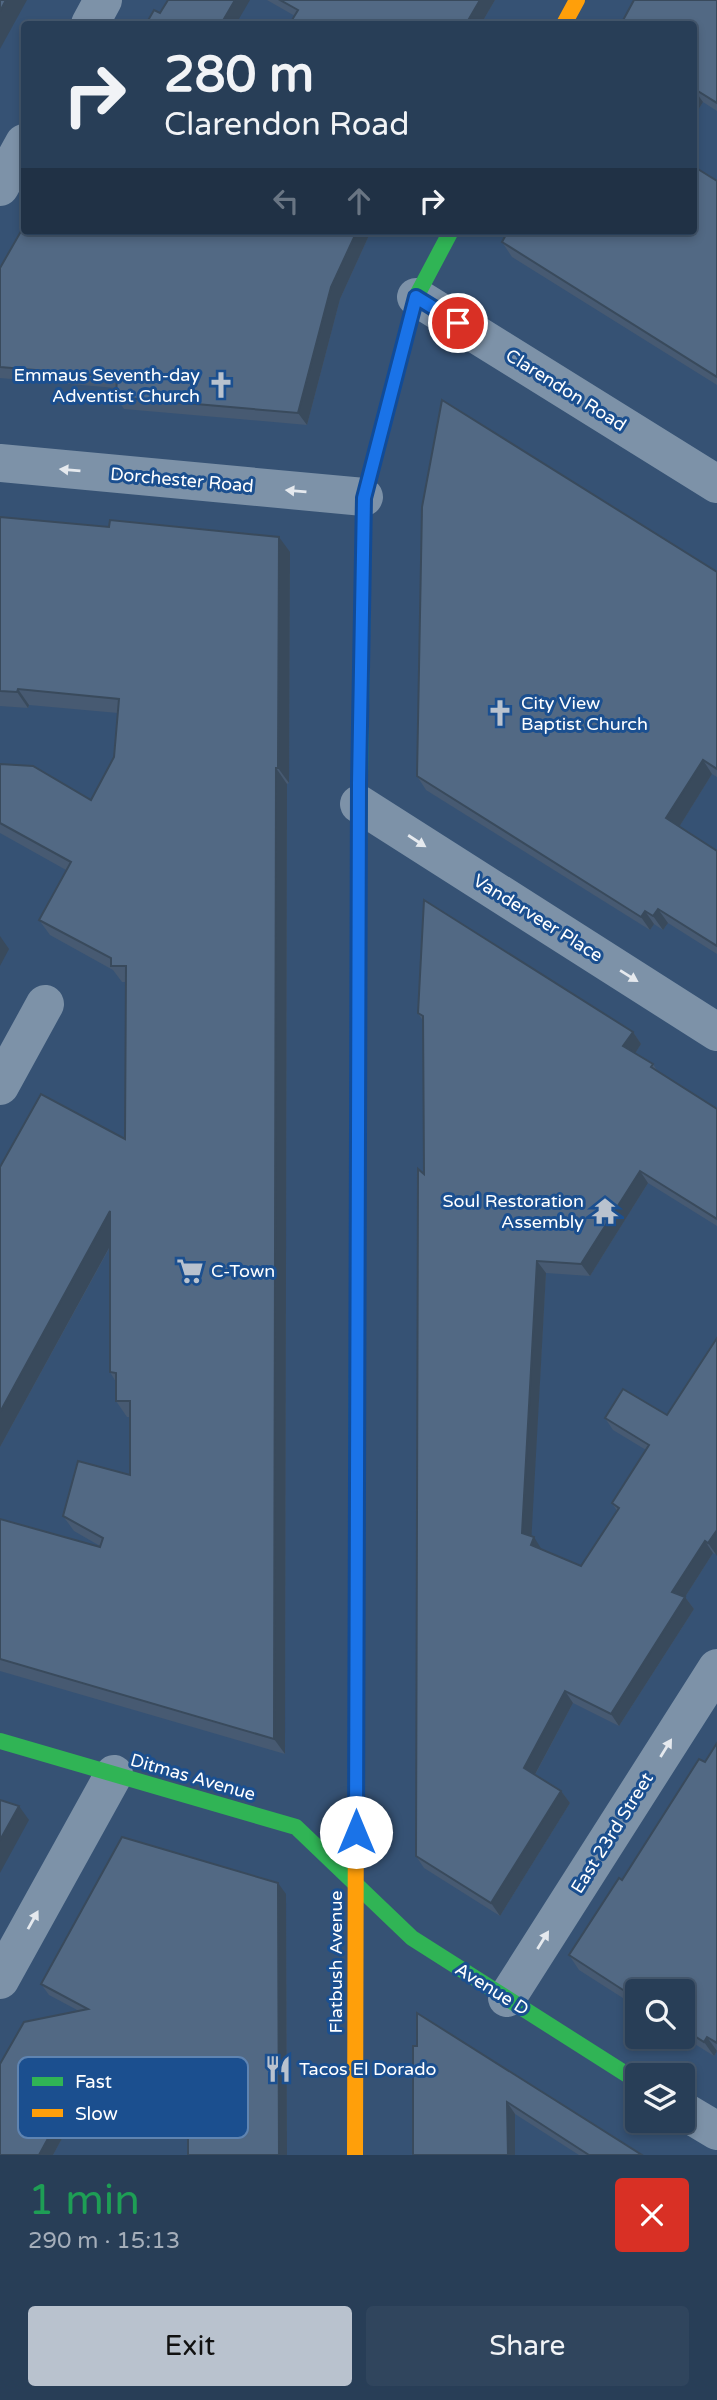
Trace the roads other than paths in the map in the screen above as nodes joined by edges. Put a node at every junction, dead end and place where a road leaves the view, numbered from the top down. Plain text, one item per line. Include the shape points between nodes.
1 (103, 0) edge
2 (577, 0) edge
3 (92, 21) edge
4 (566, 21) edge
5 (21, 148) edge
6 (0, 187) edge
7 (449, 235) edge
8 (416, 297) junction
9 (0, 463) edge
10 (717, 484) edge
11 (364, 498) junction
12 (359, 804) junction
13 (45, 1004) dead end
14 (717, 1032) edge
15 (0, 1086) edge
16 (717, 1668) edge
17 (0, 1741) edge
18 (114, 1774) junction
19 (356, 1884) junction
20 (0, 1980) edge
21 (507, 1998) junction
22 (625, 2073) edge
23 (695, 2117) edge
24 (717, 2131) edge
25 (355, 2155) edge

1 - 3 street
2 - 4 main road
5 - 6 street
7 - 8 main road, Flatbush Avenue
8 - 10 street, Clarendon Road
8 - 11 main road, Flatbush Avenue
11 -> 9 street, Dorchester Road
11 - 12 main road, Flatbush Avenue
12 -> 14 street, Vanderveer Place
12 - 19 main road, Flatbush Avenue
13 - 15 street
21 -> 16 street, East 23rd Street
17 - 18 main road, Ditmas Avenue
18 - 19 main road, Ditmas Avenue via 296,1827
20 -> 18 street
19 - 21 main road, Avenue D via 412,1938
19 - 25 main road, Flatbush Avenue
21 - 22 main road, Avenue D
23 - 24 street

